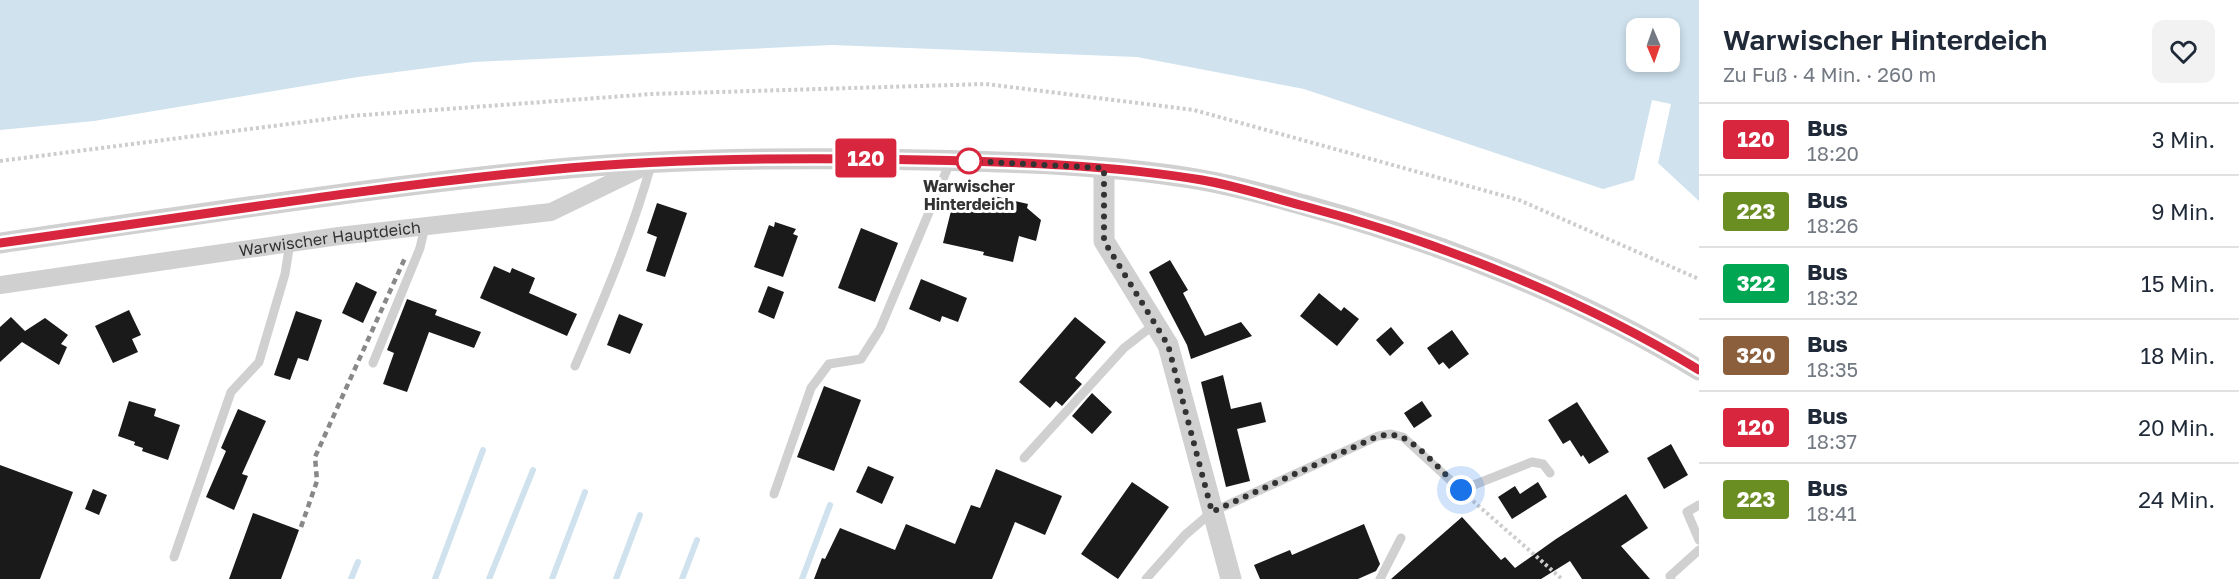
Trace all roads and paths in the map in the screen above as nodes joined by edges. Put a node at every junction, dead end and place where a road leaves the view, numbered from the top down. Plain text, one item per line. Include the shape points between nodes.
1 (951, 160) junction
2 (0, 161) edge
3 (651, 163) junction
4 (1104, 168) junction
5 (425, 226) junction
6 (0, 243) edge
7 (290, 243) junction
8 (1699, 279) edge
9 (0, 285) edge
10 (1155, 324) junction
11 (373, 363) dead end
12 (575, 366) dead end
13 (1699, 370) edge
14 (1024, 458) dead end
15 (1550, 473) dead end
16 (1461, 490) junction
17 (774, 494) dead end
18 (1699, 505) edge
19 (1212, 512) junction
20 (1401, 538) dead end
21 (1699, 540) edge
22 (1699, 550) edge
23 (174, 556) dead end
24 (1146, 579) edge
25 (1231, 579) edge
26 (1380, 579) edge
27 (1562, 579) edge
28 (1671, 579) edge

1 - 3 street, Warwischer Hauptdeich
1 - 4 street, Warwischer Hauptdeich
1 - 17 lane via 880,329 861,359 829,364 811,388
2 - 8 path via 363,115 652,94 986,84 1194,110 1519,200
3 - 5 street, Warwischer Hauptdeich via 551,212
3 - 6 street, Warwischer Hauptdeich via 444,182
3 - 12 lane
4 - 10 street via 1104,241
4 - 13 street, Warwischer Hauptdeich via 1207,181 1359,220 1483,264 1593,313
5 - 7 street, Warwischer Hauptdeich
5 - 11 lane via 420,248
7 - 9 street, Warwischer Hauptdeich
7 - 23 lane via 259,362 231,392
10 - 14 lane via 1124,348
10 - 19 street via 1168,345
15 - 16 lane via 1543,464 1532,462
16 - 19 lane via 1414,445 1390,434
16 - 27 path
18 - 21 lane via 1687,512
19 - 24 lane via 1185,535
19 - 25 street
20 - 26 lane
22 - 28 lane

